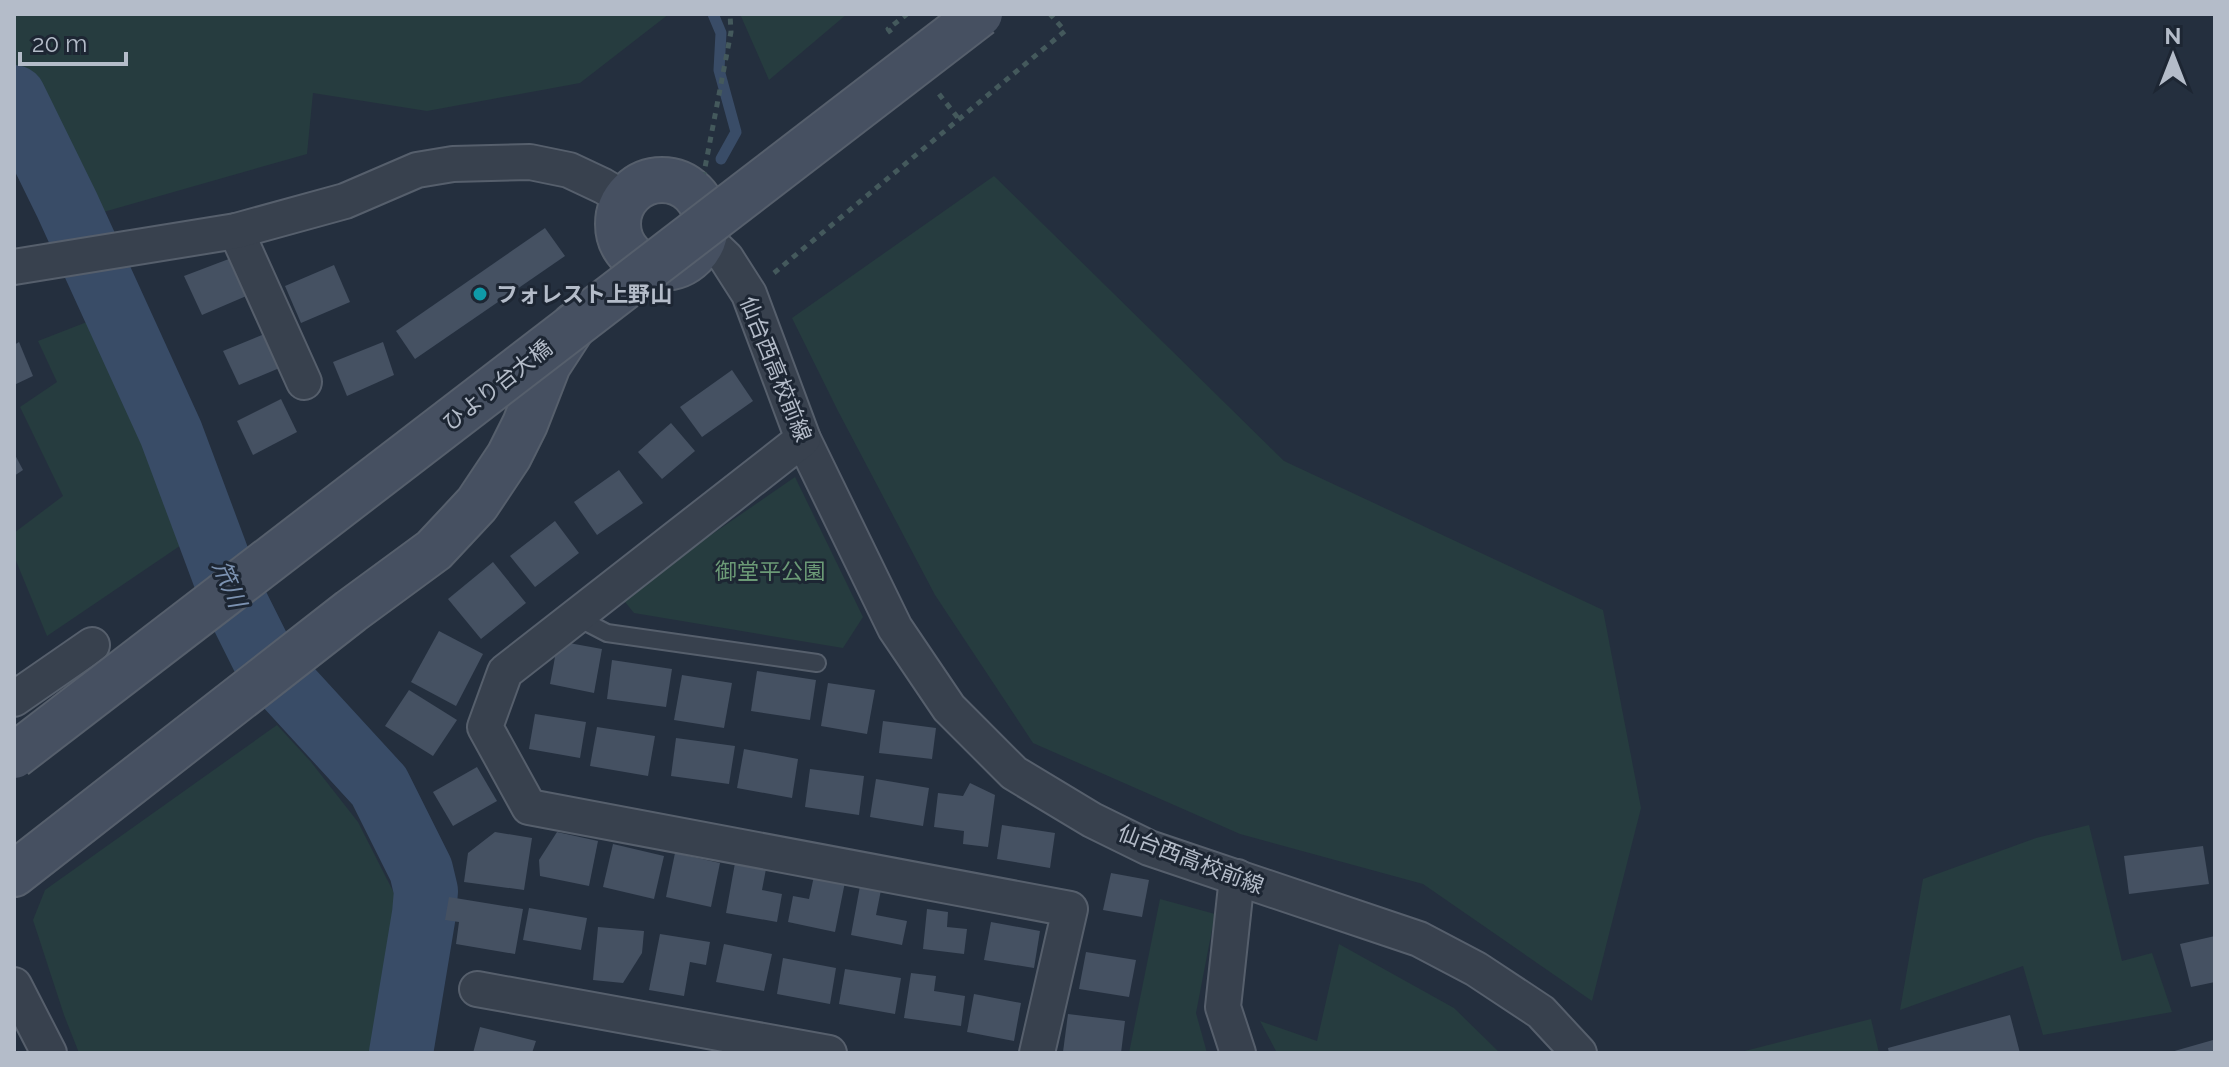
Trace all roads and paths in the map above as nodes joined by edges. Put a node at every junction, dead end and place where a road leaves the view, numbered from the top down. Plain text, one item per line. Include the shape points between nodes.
1 (730, 14) edge
2 (980, 14) edge
3 (1050, 14) edge
4 (700, 188) dead end
5 (625, 199) junction
6 (236, 231) junction
7 (705, 238) junction
8 (635, 259) junction
9 (14, 267) edge
10 (749, 294) junction
11 (304, 382) dead end
12 (803, 439) junction
13 (576, 617) junction
14 (92, 645) dead end
15 (817, 663) dead end
16 (14, 699) edge
17 (14, 756) edge
18 (14, 874) edge
19 (1237, 877) junction
20 (14, 985) edge
21 (477, 989) dead end
22 (49, 1053) edge
23 (829, 1053) edge
24 (1037, 1053) edge
25 (1238, 1053) edge
26 (1579, 1053) edge

1 - 4 path via 731,32
2 - 17 street, ひより台大橋, bridge
3 - 10 path via 1065,31
5 - 6 street via 569,170 530,162 453,164 417,170 345,201
5 - 7 street via 656,179 685,185 704,208
5 - 8 street via 619,235
6 - 9 street
6 - 11 street
7 - 8 street via 688,260 676,266 648,266
7 - 10 street, 仙台西高校前線 via 726,258
8 - 18 street via 583,311 548,365 509,456 477,504 434,550
10 - 12 street, 仙台西高校前線
12 - 13 street
12 - 19 street, 仙台西高校前線 via 895,628 949,708 1014,773 1092,820 1149,848
13 - 15 lane via 607,633
13 - 24 street via 505,672 485,727 529,807 1070,909
14 - 16 street
19 - 25 street via 1223,1007
19 - 26 street, 仙台西高校前線 via 1419,939 1541,1012
20 - 22 street
21 - 23 street

